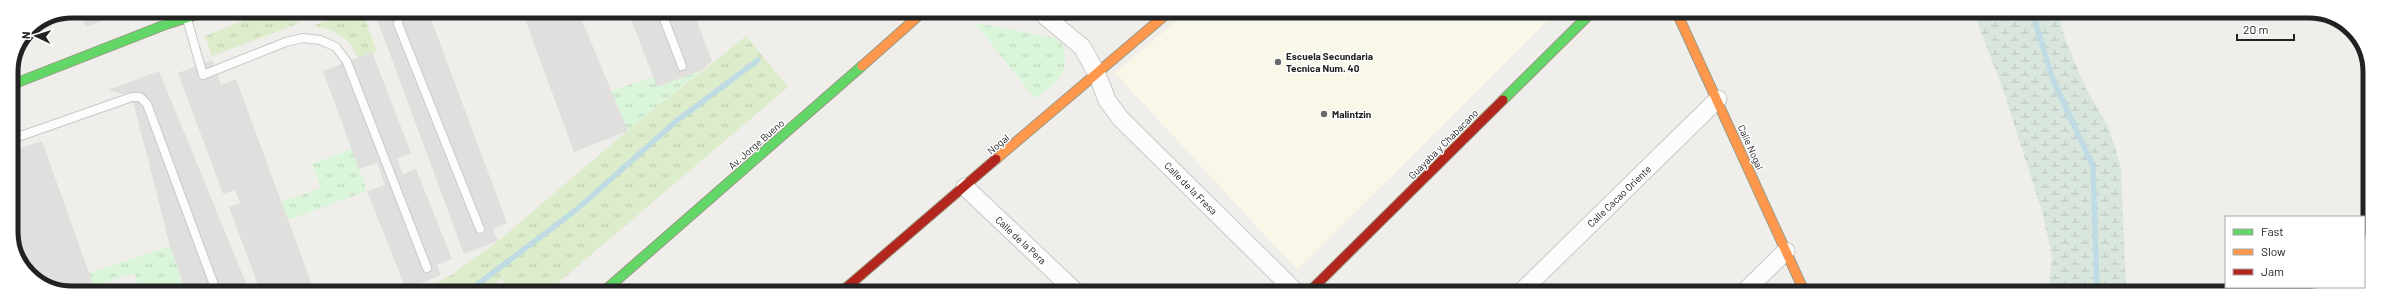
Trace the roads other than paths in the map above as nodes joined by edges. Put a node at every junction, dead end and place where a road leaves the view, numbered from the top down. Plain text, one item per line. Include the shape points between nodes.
1 (165, 18) edge
2 (187, 18) joint
3 (399, 18) edge
4 (664, 18) edge
5 (916, 18) edge
6 (1043, 18) edge
7 (1162, 18) edge
8 (1586, 18) edge
9 (1679, 18) edge
10 (167, 24) junction
11 (682, 66) dead end
12 (1098, 74) junction
13 (18, 82) edge
14 (1718, 99) junction
15 (18, 137) edge
16 (965, 187) junction
17 (480, 229) dead end
18 (1786, 251) junction
19 (427, 268) dead end
20 (215, 286) edge
21 (610, 286) edge
22 (848, 286) edge
23 (1070, 286) edge
24 (1290, 286) edge
25 (1315, 286) edge
26 (1527, 286) edge
27 (1750, 286) edge
28 (1802, 286) edge

1 - 10 lane
2 - 10 street
2 - 19 lane via 203,75 286,42 303,38 320,40 336,47 347,62
3 - 17 lane via 398,24
4 - 11 lane
5 - 21 street, Av. Jorge Bueno
6 - 12 street, Calle de la Fresa via 1082,48
7 - 12 street, Nogal
8 - 25 street, Guayaba y Chabacano
9 - 14 street, Calle Nogal
10 - 13 street
12 - 16 street, Nogal
12 - 24 street, Calle de la Fresa via 1107,100 1120,118
14 - 18 street, Calle Nogal
14 - 26 street, Calle Cacao Oriente
15 - 20 lane via 132,97 140,97 146,104
16 - 22 street, Nogal
16 - 23 street, Calle de la Pera
18 - 27 street
18 - 28 street, Calle Nogal

